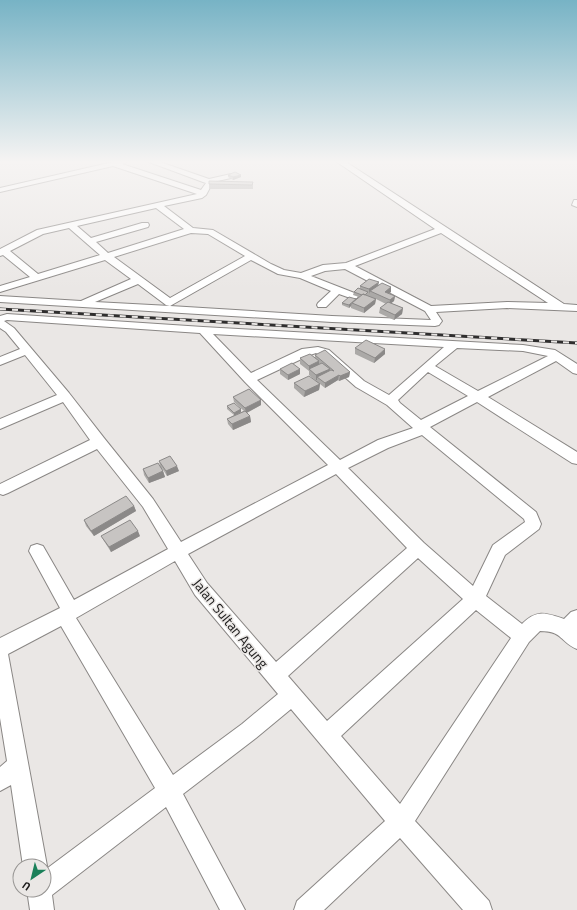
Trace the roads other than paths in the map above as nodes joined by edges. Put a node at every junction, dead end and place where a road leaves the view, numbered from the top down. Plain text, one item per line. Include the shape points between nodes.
1 (404, 204) edge
2 (157, 205) joint
3 (71, 225) junction
4 (145, 225) dead end
5 (191, 230) junction
6 (442, 230) junction
7 (89, 241) junction
8 (2, 252) edge
9 (105, 255) junction
10 (252, 256) junction
11 (348, 266) junction
12 (302, 276) junction
13 (36, 277) junction
14 (138, 280) junction
15 (0, 289) edge
16 (338, 290) junction
17 (353, 296) edge
18 (0, 299) edge
19 (82, 304) junction
20 (322, 305) dead end
21 (173, 306) junction
22 (561, 307) junction
23 (577, 308) edge
24 (429, 309) junction
25 (0, 319) edge
26 (0, 323) edge
27 (202, 330) junction
28 (455, 344) junction
29 (26, 350) junction
30 (557, 356) junction
31 (0, 361) edge
32 (427, 367) junction
33 (577, 370) edge
34 (249, 379) junction
35 (65, 396) junction
36 (477, 396) junction
37 (392, 402) junction
38 (0, 424) edge
39 (422, 428) junction
40 (99, 442) junction
41 (577, 459) edge
42 (339, 468) junction
43 (4, 489) dead end
44 (418, 548) junction
45 (37, 551) dead end
46 (177, 552) junction
47 (476, 599) junction
48 (67, 613) junction
49 (573, 629) edge
50 (523, 636) junction
51 (0, 648) edge
52 (0, 658) edge
53 (275, 675) junction
54 (292, 695) junction
55 (327, 735) junction
56 (17, 767) junction
57 (0, 780) edge
58 (170, 790) junction
59 (401, 822) junction
60 (34, 858) edge
61 (52, 880) edge
62 (40, 898) edge
63 (42, 910) edge
64 (232, 910) edge
65 (306, 910) edge
66 (480, 910) edge

1 - 6 street
2 - 3 street
2 - 5 street
3 - 7 street
3 - 8 street via 40,232
4 - 7 street
5 - 9 street
5 - 10 street via 210,232
6 - 11 street
6 - 22 street
7 - 9 street
8 - 13 street
9 - 13 street
9 - 14 street
10 - 12 street via 281,272
10 - 21 street
11 - 12 street via 323,268
11 - 24 street
12 - 16 street
13 - 15 street
14 - 19 street
14 - 21 street
16 - 17 street
16 - 20 street
18 - 19 street
19 - 21 street
21 - 24 street via 332,319 435,323 437,321
22 - 23 street
22 - 24 street via 507,305
25 - 27 street via 7,316
26 - 29 street, Jalan Sultan Agung via 10,330
27 - 28 street
27 - 34 street
28 - 30 street via 523,348
28 - 32 street
29 - 31 street
29 - 35 street, Jalan Sultan Agung
30 - 33 street
30 - 36 street
32 - 36 street
32 - 37 street via 392,399
34 - 37 street via 306,352 318,349 360,384
34 - 42 street
35 - 38 street
35 - 40 street, Jalan Sultan Agung
36 - 39 street
36 - 41 street
37 - 39 street
39 - 42 street via 383,444
39 - 47 street via 533,520 532,526 496,554
40 - 43 street
40 - 46 street, Jalan Sultan Agung via 148,503
42 - 44 street
42 - 46 street
44 - 47 street
44 - 53 street
45 - 48 street
46 - 48 street
46 - 53 street, Jalan Sultan Agung via 201,589
47 - 50 street
47 - 55 street
48 - 51 street
48 - 58 street
49 - 50 street via 548,622 536,622
50 - 59 street
52 - 56 street
53 - 54 street, Jalan Sultan Agung
54 - 55 street, Jalan Sultan Agung
54 - 58 street
55 - 59 street, Jalan Sultan Agung
56 - 57 street
56 - 60 street
58 - 61 street
58 - 64 street
59 - 65 street
59 - 66 street, Jalan Sultan Agung
62 - 63 street

